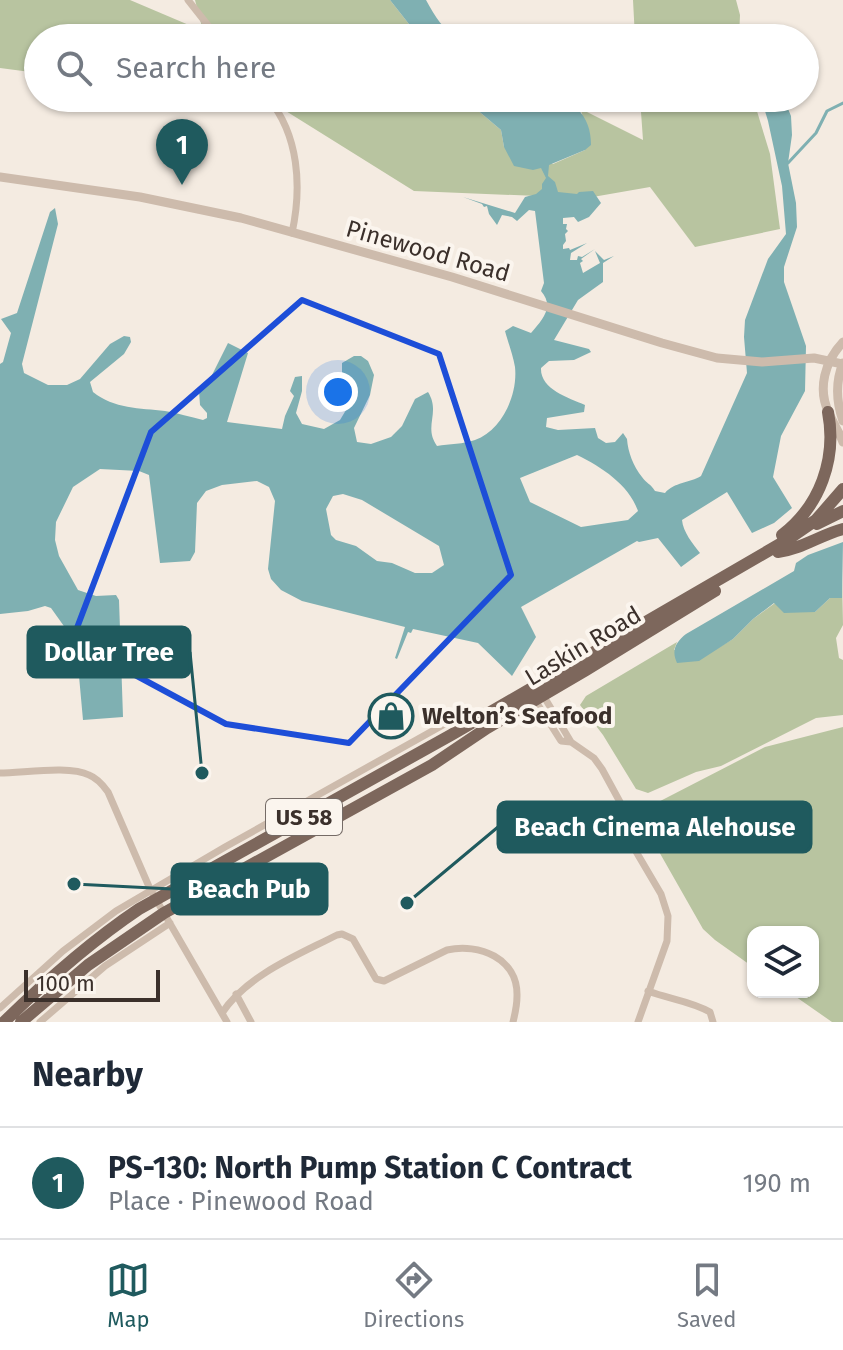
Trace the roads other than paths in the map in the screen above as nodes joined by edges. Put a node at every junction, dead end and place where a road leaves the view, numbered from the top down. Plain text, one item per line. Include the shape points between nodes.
1 (188, 0) edge
2 (207, 24) edge
3 (279, 112) edge
4 (0, 177) edge
5 (292, 233) junction
6 (843, 342) edge
7 (829, 361) junction
8 (843, 363) edge
9 (828, 412) junction
10 (843, 421) edge
11 (843, 442) edge
12 (843, 489) edge
13 (843, 511) edge
14 (843, 529) edge
15 (774, 551) junction
16 (539, 698) junction
17 (0, 773) edge
18 (371, 773) junction
19 (383, 793) junction
20 (153, 894) junction
21 (167, 918) junction
22 (648, 991) junction
23 (236, 994) junction
24 (0, 1008) edge
25 (222, 1013) junction
26 (4, 1022) edge
27 (21, 1022) edge
28 (40, 1022) edge
29 (227, 1022) edge
30 (251, 1022) edge
31 (513, 1022) edge
32 (638, 1022) edge
33 (713, 1022) edge

1 - 2 street
3 - 5 street via 297,171
4 - 5 street, Pinewood Road via 140,197
5 - 7 street, Pinewood Road via 717,358
6 - 7 street
7 - 8 street, Pinewood Road
7 - 9 street via 824,384
8 - 10 street via 837,394
9 - 11 street
9 - 15 main road via 825,476 801,518 776,540
12 - 15 main road, Laskin Road / US 58 via 816,520
13 - 15 main road, Laskin Road / US 58
14 - 15 main road via 796,550
15 - 16 main road, Laskin Road / US 58
15 - 18 main road, Laskin Road / US 58 via 484,716
16 - 19 main road, Laskin Road / US 58
16 - 22 street via 571,742 602,769 626,813 631,843 661,894 668,916 667,941
17 - 20 street via 70,770 95,778 108,792
18 - 19 main road
18 - 20 main road, Laskin Road / US 58
19 - 21 main road, Laskin Road / US 58
20 - 21 street
20 - 24 street, Laskin Road via 86,932
20 - 26 main road, Laskin Road / US 58
21 - 25 street
21 - 27 main road, Laskin Road / US 58 via 88,965
21 - 28 street, Laskin Road
22 - 32 street
22 - 33 street via 696,1004 710,1012
23 - 25 street
23 - 30 street
23 - 31 street via 342,934 353,939 380,981 447,950 467,947 496,956 516,987
25 - 29 street

